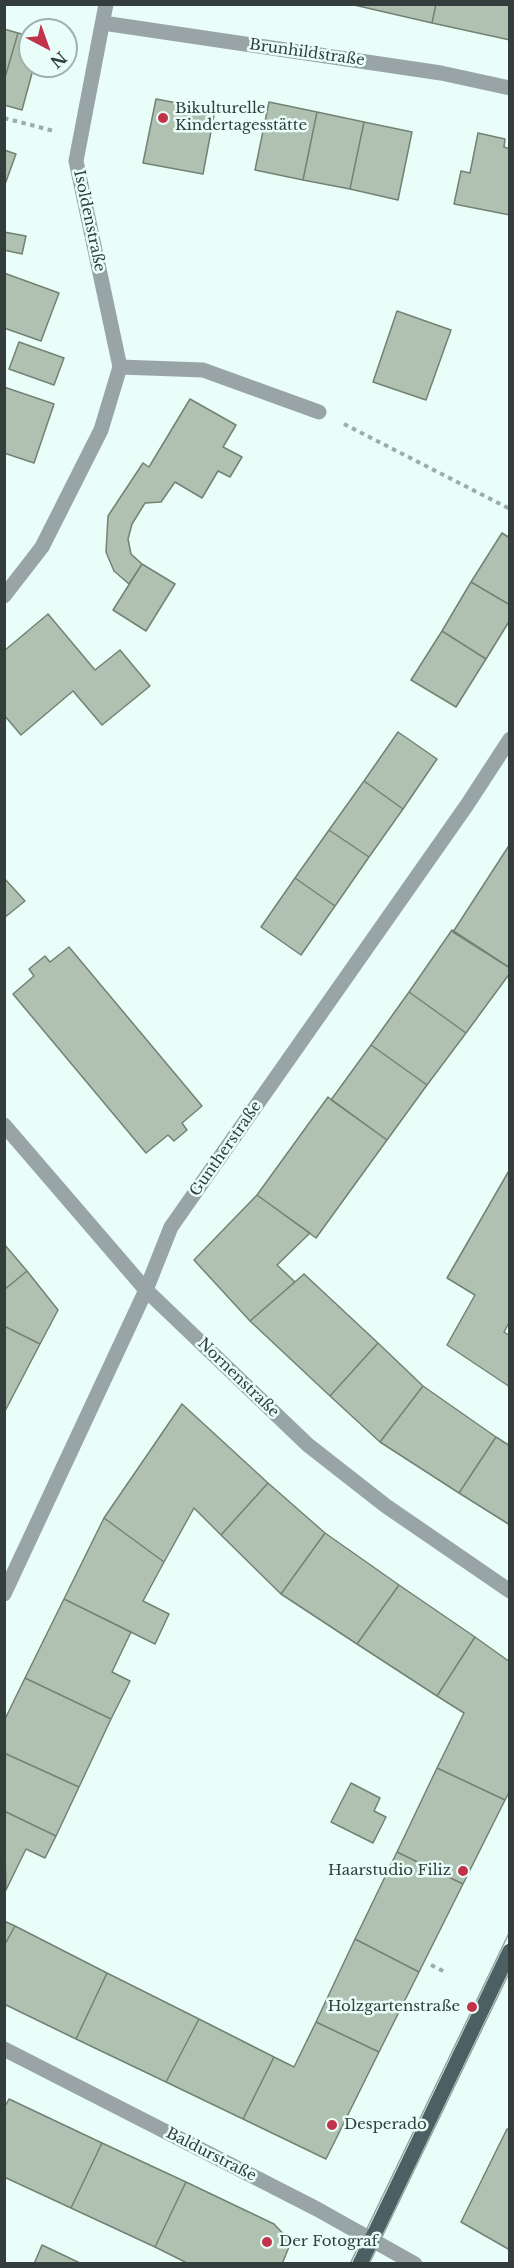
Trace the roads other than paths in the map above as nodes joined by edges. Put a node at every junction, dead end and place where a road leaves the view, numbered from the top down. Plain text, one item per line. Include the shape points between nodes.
1 (106, 4) edge
2 (103, 23) junction
3 (510, 88) edge
4 (120, 367) junction
5 (319, 412) road end
6 (4, 596) edge
7 (510, 739) edge
8 (4, 1125) edge
9 (146, 1290) junction
10 (510, 1592) edge
11 (4, 1594) edge
12 (510, 1951) edge
13 (4, 2049) edge
14 (371, 2238) junction
15 (360, 2264) edge
16 (415, 2264) edge

1 - 2 street, Isoldenstraße
2 - 3 street, Brunhildstraße via 441,73
2 - 4 street, Isoldenstraße via 76,161
4 - 5 street via 203,370
4 - 6 street, Isoldenstraße via 101,430 48,537
7 - 9 street, Guntherstraße via 171,1227
8 - 9 street, Nornenstraße
9 - 10 street, Nornenstraße via 308,1445 386,1506
9 - 11 street, Guntherstraße
12 - 14 main road
13 - 14 street, Baldurstraße
14 - 15 main road
14 - 16 street, Baldurstraße

